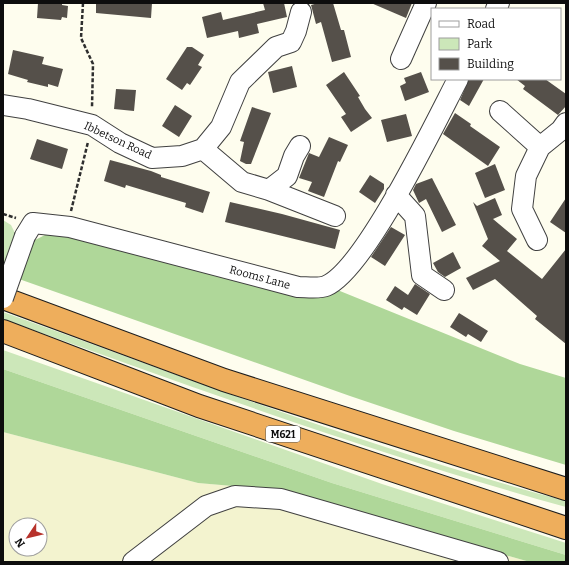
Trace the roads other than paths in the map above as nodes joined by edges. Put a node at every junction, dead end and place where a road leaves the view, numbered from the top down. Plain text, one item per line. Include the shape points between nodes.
1 (426, 3) edge
2 (301, 12) dead end
3 (401, 59) dead end
4 (457, 80) edge
5 (3, 105) edge
6 (500, 111) dead end
7 (566, 123) edge
8 (300, 146) dead end
9 (540, 147) junction
10 (203, 149) junction
11 (269, 190) junction
12 (396, 195) junction
13 (335, 216) dead end
14 (537, 240) dead end
15 (444, 290) dead end
16 (3, 298) edge
17 (3, 332) edge
18 (566, 489) edge
19 (566, 528) edge
20 (132, 562) edge
21 (498, 562) edge

1 - 3 street
2 - 10 street via 291,42 276,47 240,82 221,127
4 - 12 street, Rooms Lane
5 - 10 street, Ibbetson Road via 92,125 120,143 152,158 182,156
6 - 9 street
7 - 9 street
8 - 11 street via 287,176
9 - 14 street via 526,176 522,209
10 - 11 street via 242,182
11 - 13 street
12 - 15 street via 415,216 422,275
12 - 16 street, Rooms Lane, bridge via 363,250 339,278 325,287 298,286 70,227 33,223 25,236
16 - 18 highway via 224,380
17 - 19 highway, M621 via 199,406
20 - 21 street via 206,506 235,496 281,499

